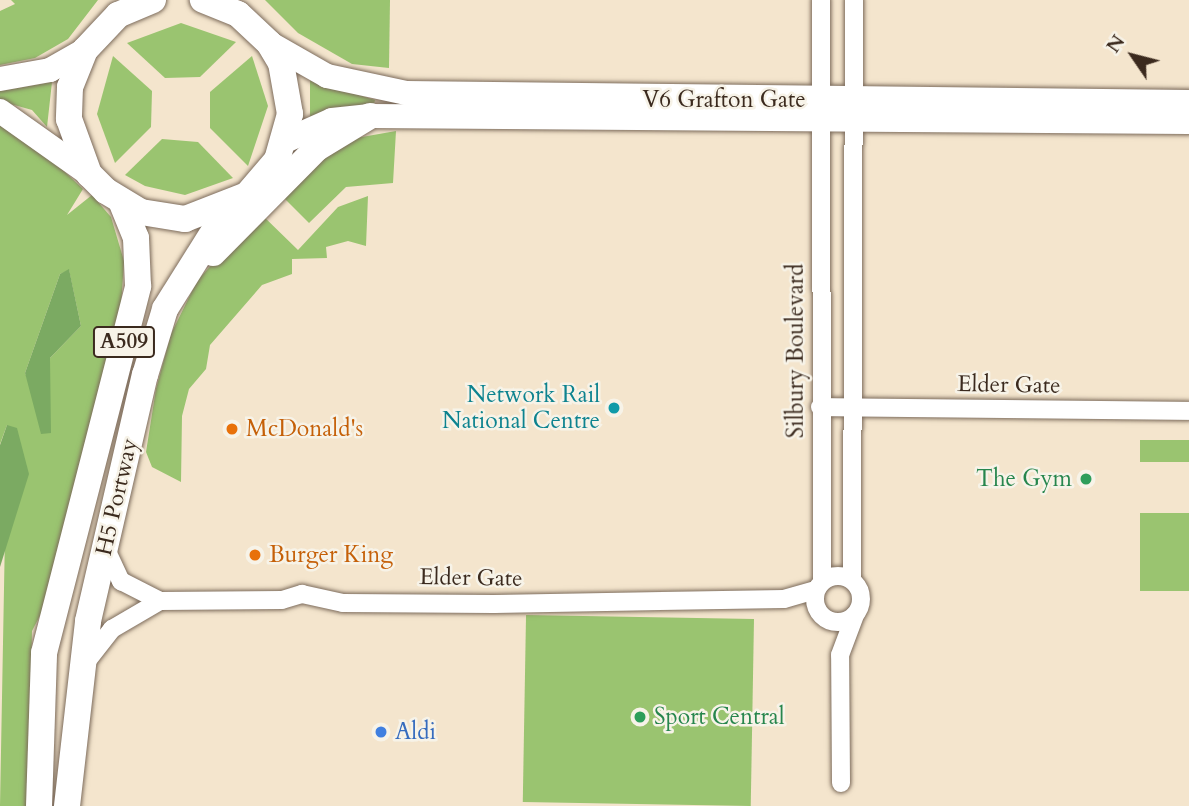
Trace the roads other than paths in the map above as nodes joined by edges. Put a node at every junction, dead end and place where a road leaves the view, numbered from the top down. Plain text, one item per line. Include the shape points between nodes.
1 (153, 0) edge
2 (203, 0) edge
3 (821, 2) edge
4 (854, 2) edge
5 (123, 8) edge
6 (252, 25) edge
7 (85, 50) junction
8 (0, 79) edge
9 (1189, 102) edge
10 (0, 111) edge
11 (768, 111) junction
12 (819, 111) junction
13 (855, 111) junction
14 (914, 111) junction
15 (370, 116) junction
16 (1189, 122) edge
17 (285, 141) junction
18 (277, 176) junction
19 (103, 187) junction
20 (243, 204) junction
21 (820, 407) junction
22 (855, 407) junction
23 (1189, 411) edge
24 (105, 547) junction
25 (852, 580) junction
26 (819, 585) junction
27 (784, 598) junction
28 (160, 601) junction
29 (855, 615) junction
30 (823, 616) junction
31 (840, 655) junction
32 (80, 671) junction
33 (841, 783) dead end
34 (39, 806) edge
35 (67, 806) edge

1 - 5 main road, A509
2 - 6 main road
3 - 12 street, Silbury Boulevard
4 - 13 street
5 - 7 main road, A509
6 - 11 street, V6 Grafton Gate via 327,76 376,89
6 - 17 main road via 289,91
7 - 8 street via 50,70
7 - 19 main road, A509 via 70,87 69,119
9 - 14 street, V6 Grafton Gate
10 - 19 street
11 - 12 street, V6 Grafton Gate
11 - 15 street, V6 Grafton Gate
12 - 13 street, V6 Grafton Gate
12 - 21 street, Silbury Boulevard
13 - 14 street, V6 Grafton Gate
13 - 22 street
14 - 16 street, V6 Grafton Gate
15 - 17 street, V6 Grafton Gate via 332,120
15 - 18 main road
17 - 18 main road
18 - 20 main road, H5 Portway
19 - 20 main road via 186,219
19 - 34 main road, H5 Portway / A509 via 136,238 138,286 44,653
20 - 24 main road, H5 Portway / A509 via 182,278 145,374
21 - 22 street, Elder Gate
21 - 26 street, Silbury Boulevard
22 - 23 street, Elder Gate
22 - 25 street
24 - 28 street, Elder Gate via 121,581
24 - 32 main road, H5 Portway / A509
25 - 26 street, Elder Gate
25 - 29 street via 861,595
26 - 27 street, Elder Gate
26 - 30 street, Silbury Boulevard
27 - 28 street, Elder Gate via 343,603 302,594
27 - 30 street, Elder Gate
28 - 32 street, Elder Gate via 112,629
29 - 30 street
29 - 31 street
30 - 31 street
31 - 33 street
32 - 35 main road, H5 Portway / A509

